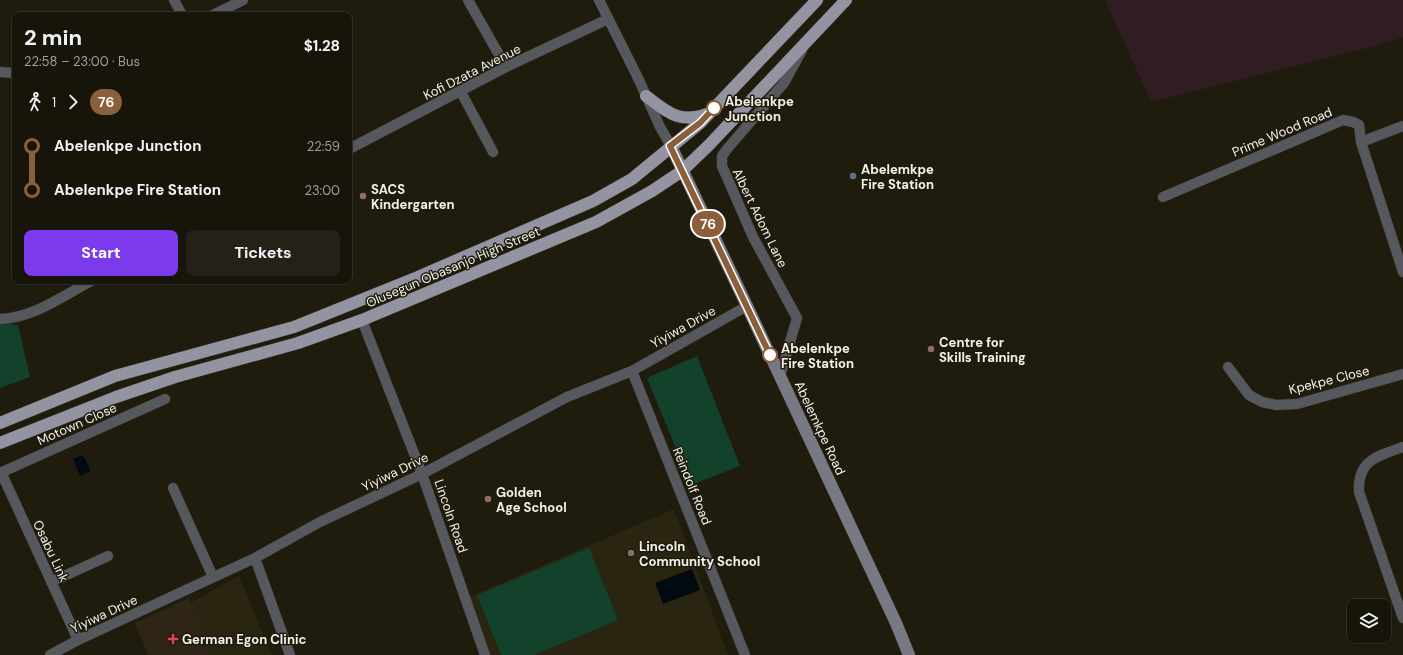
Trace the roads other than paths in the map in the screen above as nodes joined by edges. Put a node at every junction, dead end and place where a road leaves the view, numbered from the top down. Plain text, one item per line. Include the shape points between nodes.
1 (174, 0) edge
2 (243, 0) edge
3 (468, 0) edge
4 (599, 0) edge
5 (817, 0) edge
6 (846, 0) edge
7 (180, 12) edge
8 (219, 12) edge
9 (608, 19) junction
10 (805, 44) junction
11 (506, 68) junction
12 (0, 72) edge
13 (12, 73) edge
14 (461, 92) junction
15 (646, 96) junction
16 (708, 114) junction
17 (1403, 126) edge
18 (1361, 142) junction
19 (670, 146) junction
20 (352, 147) edge
21 (493, 152) dead end
22 (682, 171) junction
23 (1163, 197) dead end
24 (1403, 272) edge
25 (85, 284) edge
26 (747, 306) junction
27 (0, 319) edge
28 (362, 320) junction
29 (1228, 367) dead end
30 (632, 371) junction
31 (1403, 374) edge
32 (780, 376) junction
33 (165, 400) dead end
34 (0, 423) edge
35 (0, 443) edge
36 (1403, 447) edge
37 (0, 473) edge
38 (422, 474) junction
39 (173, 488) dead end
40 (108, 556) dead end
41 (255, 558) junction
42 (213, 577) junction
43 (51, 582) junction
44 (1403, 618) edge
45 (78, 640) junction
46 (50, 655) edge
47 (290, 655) edge
48 (485, 655) edge
49 (745, 655) edge
50 (909, 655) edge

1 - 7 street
2 - 8 street
3 - 11 street
4 - 9 street
5 - 16 main road, Olusegun Obasanjo High Street
6 - 10 main road, Olusegun Obasanjo High Street
9 - 11 street, Kofi Dzata Avenue
9 - 15 street
10 - 22 main road, Olusegun Obasanjo High Street
10 - 32 street, Albert Adom Lane via 787,80 726,148 722,161 723,172 753,236 797,318
11 - 14 street, Kofi Dzata Avenue
12 - 13 street
14 - 20 street, Kofi Dzata Avenue
14 - 21 street
15 - 16 main road via 670,114 695,118
15 - 19 street
16 - 19 main road, Olusegun Obasanjo High Street via 686,136
17 - 18 street
18 - 23 street, Prime Wood Road via 1359,125 1343,120
18 - 24 street, Prime Wood Road
19 - 22 street, Abelemkpe Road
19 - 34 main road, Olusegun Obasanjo High Street via 632,179 593,201 365,299 294,327 115,376
22 - 26 street, Abelemkpe Road
22 - 28 main road, Olusegun Obasanjo High Street via 596,222
25 - 27 street via 30,314
26 - 30 street, Yiyiwa Drive
26 - 32 street, Abelemkpe Road
28 - 35 main road, Olusegun Obasanjo High Street via 298,343 175,377 116,397
28 - 38 street, Lincoln Road
29 - 31 street, Kpekpe Close via 1249,395 1276,406 1297,404
30 - 38 street, Yiyiwa Drive via 567,397
30 - 49 street, Reindolf Road
32 - 50 street, Abelemkpe Road
33 - 37 street, Motown Close
36 - 44 street via 1377,456 1367,464 1358,480 1359,492
37 - 43 street, Osabu Link
38 - 41 street, Yiyiwa Drive via 320,522
38 - 48 street, Lincoln Road
39 - 42 street
40 - 43 street
41 - 42 street, Yiyiwa Drive
41 - 47 street
42 - 45 street, Yiyiwa Drive
43 - 45 street, Osabu Link
45 - 46 street, Yiyiwa Drive

